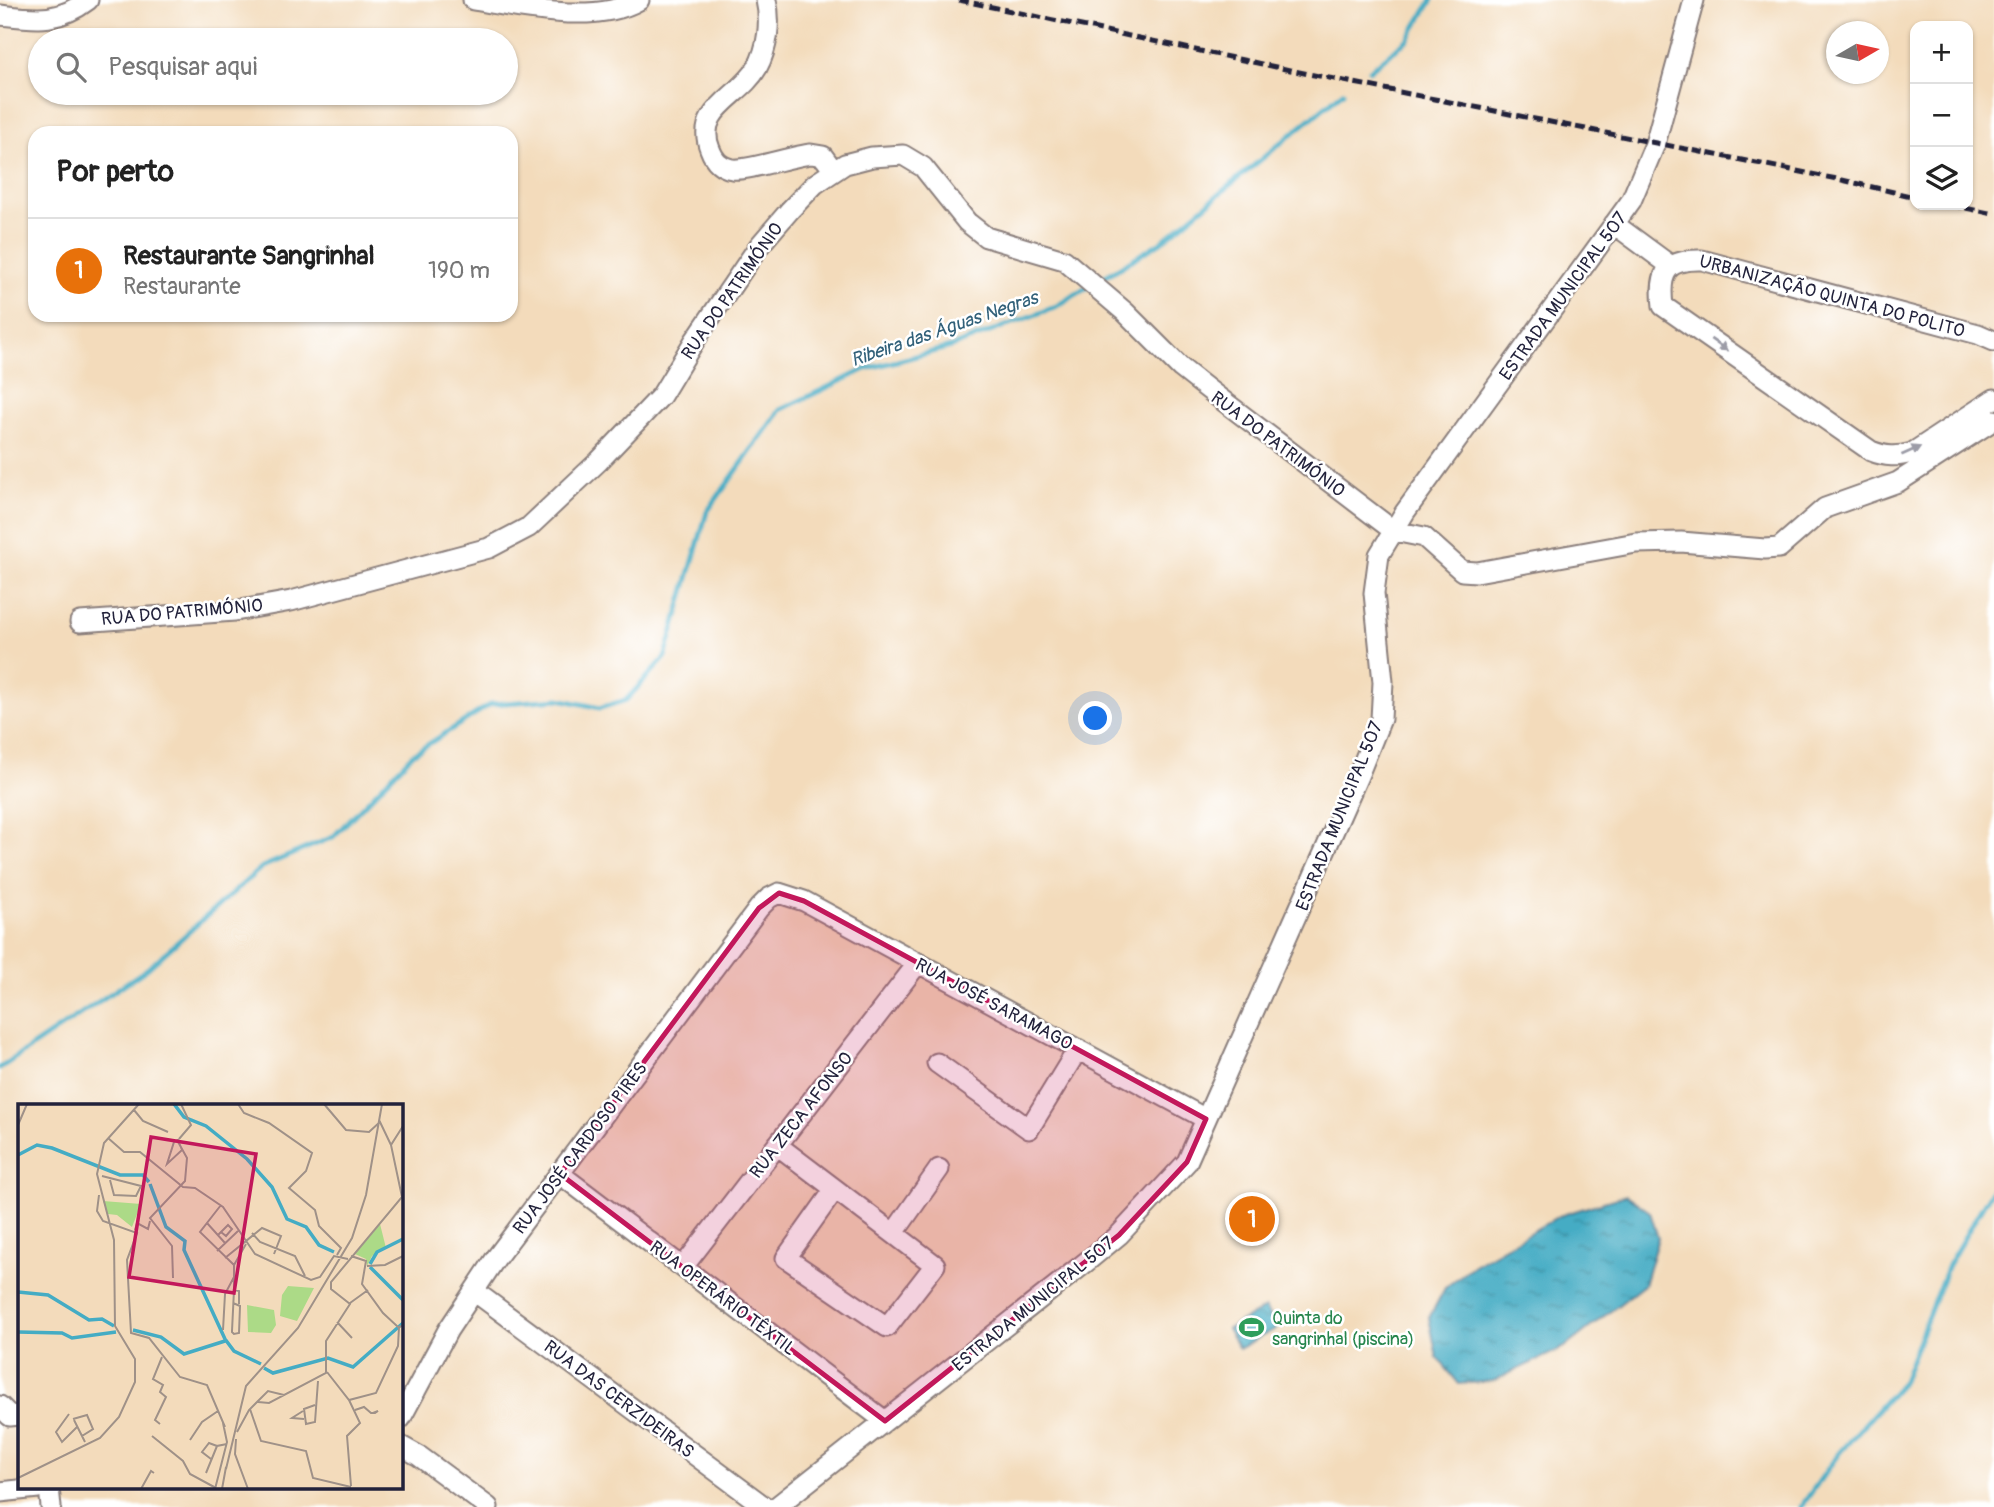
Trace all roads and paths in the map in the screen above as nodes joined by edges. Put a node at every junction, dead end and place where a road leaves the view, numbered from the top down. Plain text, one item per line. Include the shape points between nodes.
1 (88, 0) edge
2 (473, 0) edge
3 (639, 0) edge
4 (766, 0) edge
5 (1694, 0) edge
6 (0, 15) edge
7 (834, 171) junction
8 (1614, 224) junction
9 (1671, 266) junction
10 (1994, 341) edge
11 (1994, 399) edge
12 (1994, 420) edge
13 (1394, 531) junction
14 (80, 622) dead end
15 (779, 893) joint
16 (918, 963) junction
17 (1078, 1049) junction
18 (937, 1063) dead end
19 (1206, 1119) junction
20 (777, 1146) junction
21 (939, 1169) dead end
22 (560, 1174) junction
23 (835, 1189) junction
24 (894, 1233) junction
25 (683, 1267) junction
26 (474, 1291) junction
27 (0, 1406) edge
28 (18, 1415) edge
29 (402, 1416) edge
30 (885, 1421) junction
31 (402, 1447) edge
32 (19, 1490) edge
33 (0, 1492) edge
34 (488, 1507) edge
35 (765, 1507) edge
36 (776, 1507) edge

1 - 6 street via 64,15
2 - 3 street via 547,13 598,12
4 - 7 street via 766,44 757,68 740,90 713,112 707,143 713,158 734,170 811,153 823,156
5 - 8 street, ESTRADA MUNICIPAL 507 via 1655,144 1631,201
7 - 13 street, RUA DO PATRIMÓNIO via 872,157 903,155 923,167 967,222 986,237 1063,260 1125,312 1181,368
7 - 14 street, RUA DO PATRIMÓNIO via 815,184 759,246 661,396 529,527 489,548 291,601 235,611
8 - 9 street
8 - 13 street, ESTRADA MUNICIPAL 507
9 - 10 street, URBANIZAÇÃO QUINTA DO POLITO via 1682,260 1702,260
9 -> 11 street via 1663,278 1663,306 1883,456 1912,453
12 - 13 street via 1898,482 1825,508 1779,548 1636,543 1477,572 1462,571 1424,537
13 - 19 street, ESTRADA MUNICIPAL 507 via 1379,555 1374,593 1383,682 1381,719
15 - 16 street, RUA JOSÉ SARAMAGO via 804,901
15 - 22 street, RUA JOSÉ CARDOSO PIRES via 759,908
16 - 17 street, RUA JOSÉ SARAMAGO
16 - 20 street, RUA ZECA AFONSO
17 - 18 street via 1029,1129
17 - 19 street, RUA JOSÉ SARAMAGO
19 - 30 street, ESTRADA MUNICIPAL 507 via 1187,1162 1119,1235
20 - 23 street
20 - 25 street, RUA ZECA AFONSO
21 - 24 street
22 - 25 street, RUA OPERÁRIO TÊXTIL
22 - 26 street, RUA JOSÉ CARDOSO PIRES
23 - 24 street
23 - 24 street via 786,1258 887,1327 936,1265
25 - 30 street, RUA OPERÁRIO TÊXTIL
26 - 29 street, RUA JOSÉ CARDOSO PIRES via 448,1329
26 - 35 street, RUA DAS CERZIDEIRAS
27 - 28 street via 10,1416
30 - 36 street, ESTRADA MUNICIPAL 507
31 - 34 street
32 - 33 street

